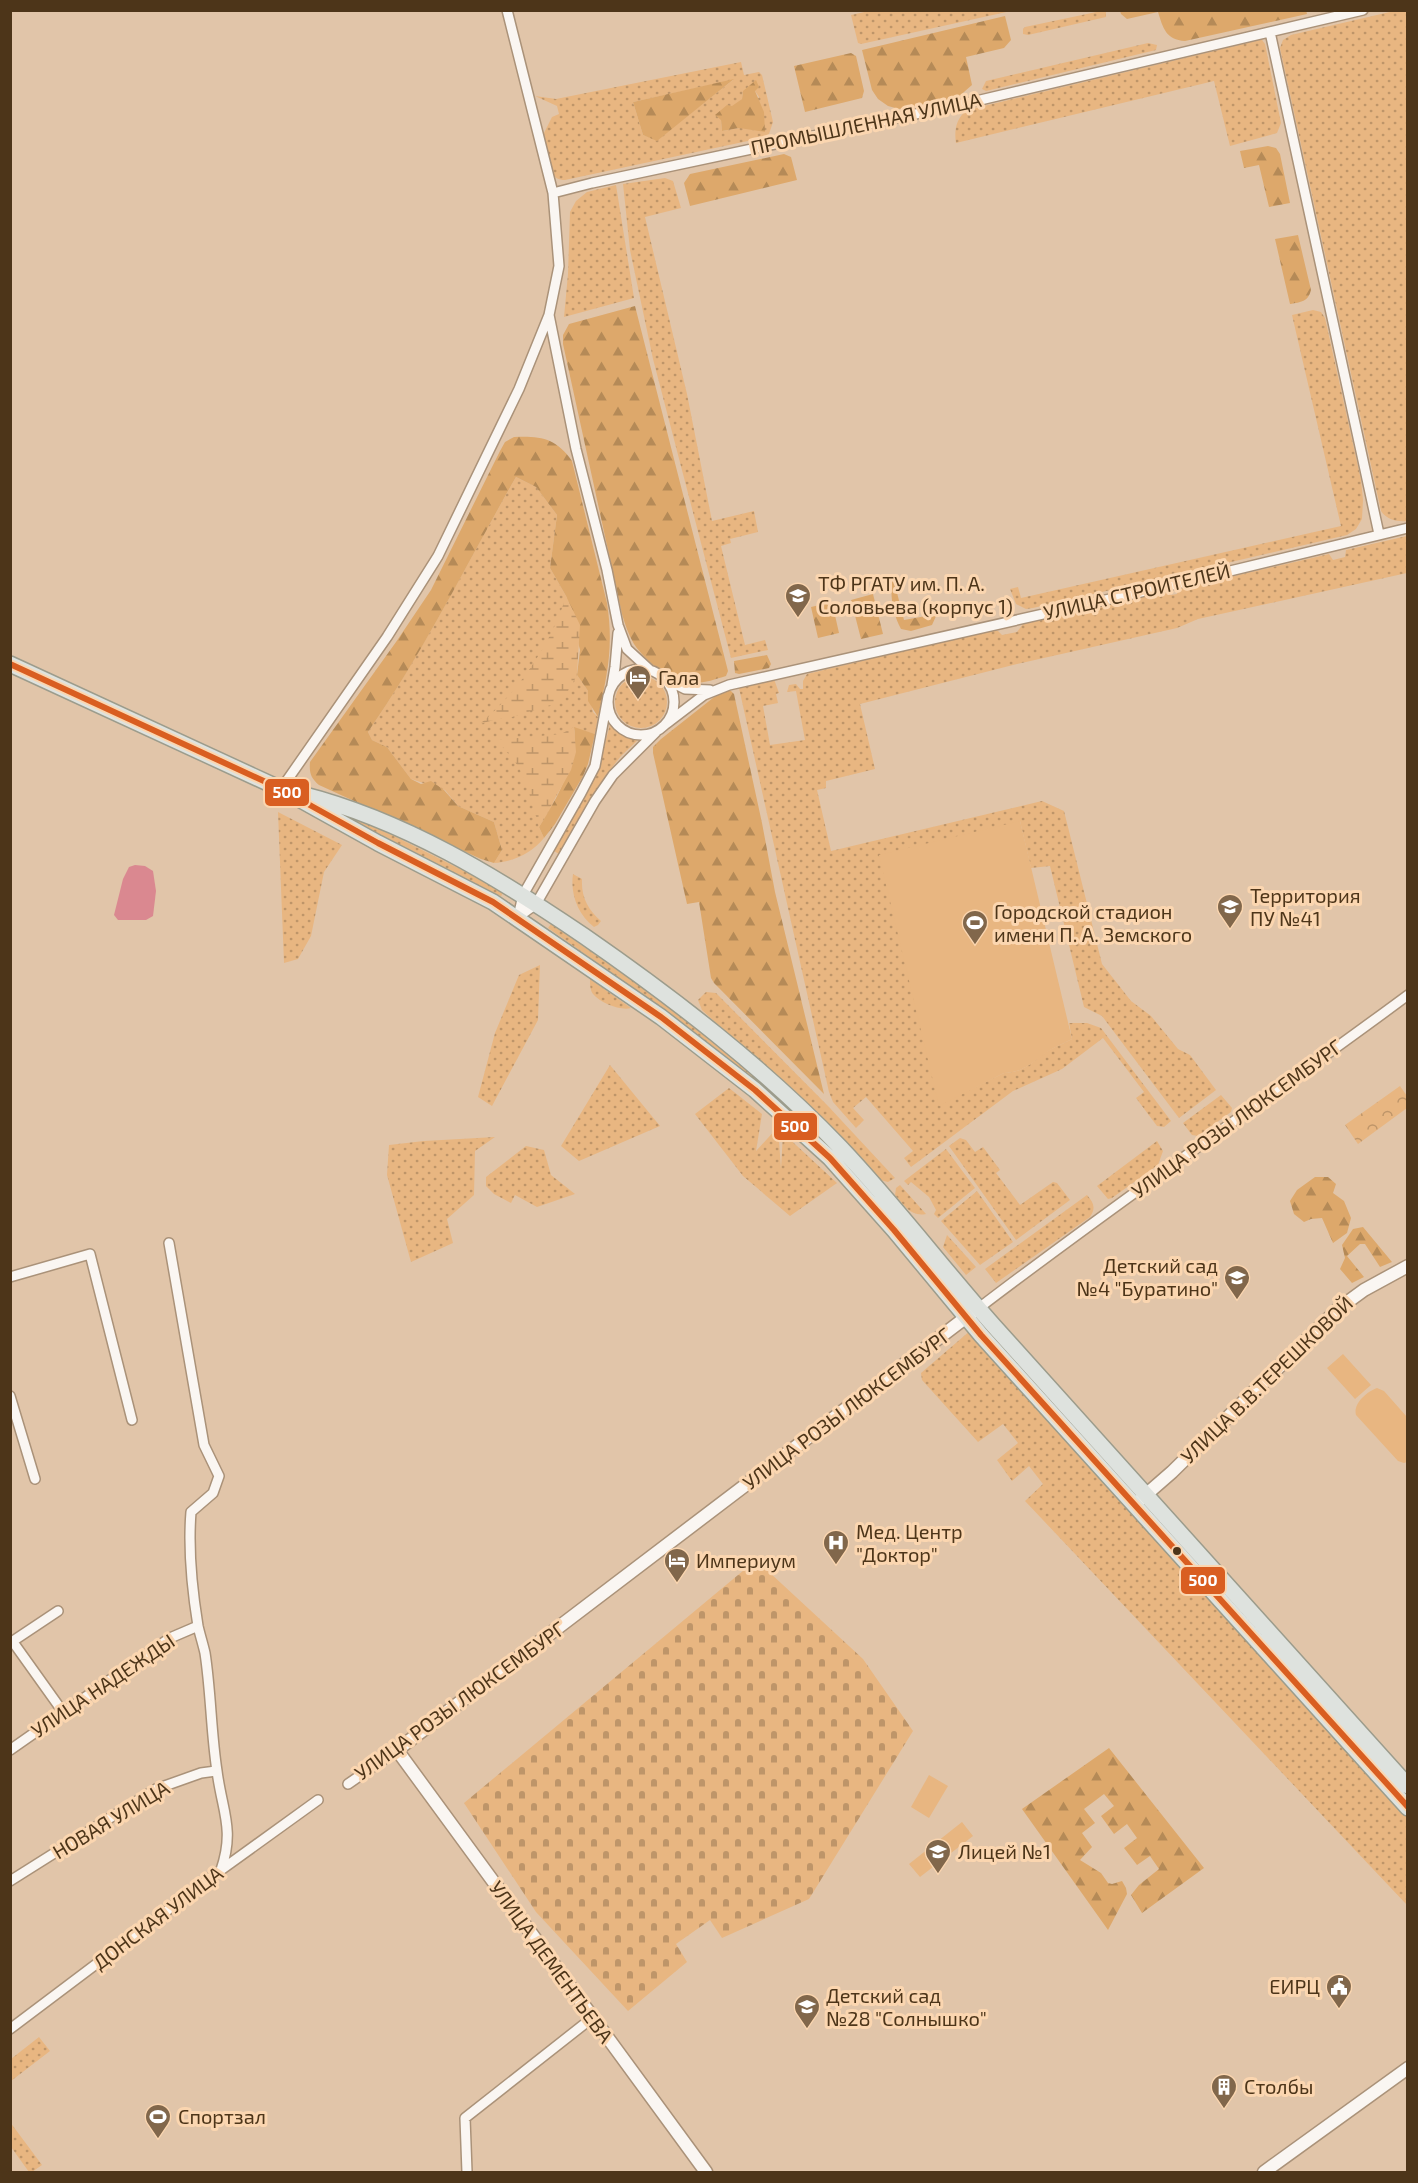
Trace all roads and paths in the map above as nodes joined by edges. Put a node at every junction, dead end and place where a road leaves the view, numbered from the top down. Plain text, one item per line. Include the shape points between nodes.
1 (507, 10) edge
2 (1363, 10) edge
3 (1270, 32) junction
4 (553, 193) junction
5 (549, 315) junction
6 (1407, 528) edge
7 (1379, 534) junction
8 (618, 625) junction
9 (10, 664) edge
10 (651, 671) junction
11 (663, 678) junction
12 (716, 689) junction
13 (609, 693) junction
14 (666, 724) junction
15 (656, 732) junction
16 (281, 789) junction
17 (523, 895) junction
18 (536, 904) junction
19 (518, 917) junction
20 (1407, 995) edge
21 (169, 1243) dead end
22 (1407, 1266) edge
23 (10, 1277) edge
24 (979, 1308) junction
25 (966, 1318) junction
26 (10, 1396) edge
27 (132, 1420) dead end
28 (35, 1479) dead end
29 (1140, 1500) junction
30 (58, 1611) dead end
31 (198, 1626) junction
32 (12, 1643) edge
33 (63, 1712) junction
34 (10, 1750) edge
35 (397, 1750) junction
36 (216, 1771) junction
37 (348, 1784) dead end
38 (1407, 1786) edge
39 (318, 1800) dead end
40 (1407, 1808) edge
41 (221, 1870) junction
42 (10, 1881) edge
43 (592, 2018) junction
44 (10, 2030) edge
45 (1407, 2068) edge
46 (467, 2172) edge
47 (706, 2172) edge
48 (1264, 2172) edge

1 - 4 street
2 - 3 street, ПРОМЫШЛЕННАЯ УЛИЦА
3 - 4 street, ПРОМЫШЛЕННАЯ УЛИЦА via 972,102
3 - 7 street
4 - 5 street via 559,266
5 - 8 street
5 - 16 street via 519,389 438,556
6 - 7 street, УЛИЦА СТРОИТЕЛЕЙ
7 - 12 street, УЛИЦА СТРОИТЕЛЕЙ
8 - 10 street via 627,649
8 - 13 street
9 - 16 main road
10 - 11 street
10 - 13 street via 626,673
11 - 12 street via 693,691
11 - 14 street via 674,699
12 - 14 street, УЛИЦА СТРОИТЕЛЕЙ
13 - 15 street via 608,706 619,727 631,734
13 - 17 street via 592,772
14 - 15 street
15 - 18 street via 604,787
16 - 17 main road via 365,814
16 - 19 main road
17 - 18 main road
17 - 19 street
18 - 19 street
18 - 24 main road via 693,1014 812,1120 874,1184
19 - 25 main road via 661,1017 802,1131 884,1219
20 - 24 street, УЛИЦА РОЗЫ ЛЮКСЕМБУРГ
21 - 31 street via 204,1445 219,1476 213,1492 191,1512 189,1539
22 - 29 street, УЛИЦА В.В.ТЕРЕШКОВОЙ via 1353,1297 1330,1317
23 - 27 street via 90,1254
24 - 25 street, УЛИЦА РОЗЫ ЛЮКСЕМБУРГ
24 - 29 main road
25 - 29 main road
25 - 35 street, УЛИЦА РОЗЫ ЛЮКСЕМБУРГ
26 - 28 street
29 - 38 main road
29 - 40 main road
30 - 32 street
31 - 33 street, УЛИЦА НАДЕЖДЫ via 170,1638
31 - 36 street
32 - 33 street
33 - 34 street, УЛИЦА НАДЕЖДЫ
35 - 37 street, УЛИЦА РОЗЫ ЛЮКСЕМБУРГ
35 - 43 street, УЛИЦА ДЕМЕНТЬЕВА
36 - 41 street via 229,1838
36 - 42 street, НОВАЯ УЛИЦА via 156,1789
39 - 41 street, ДОНСКАЯ УЛИЦА
41 - 44 street, ДОНСКАЯ УЛИЦА
43 - 46 street via 465,2118
43 - 47 street, УЛИЦА ДЕМЕНТЬЕВА
45 - 48 street

